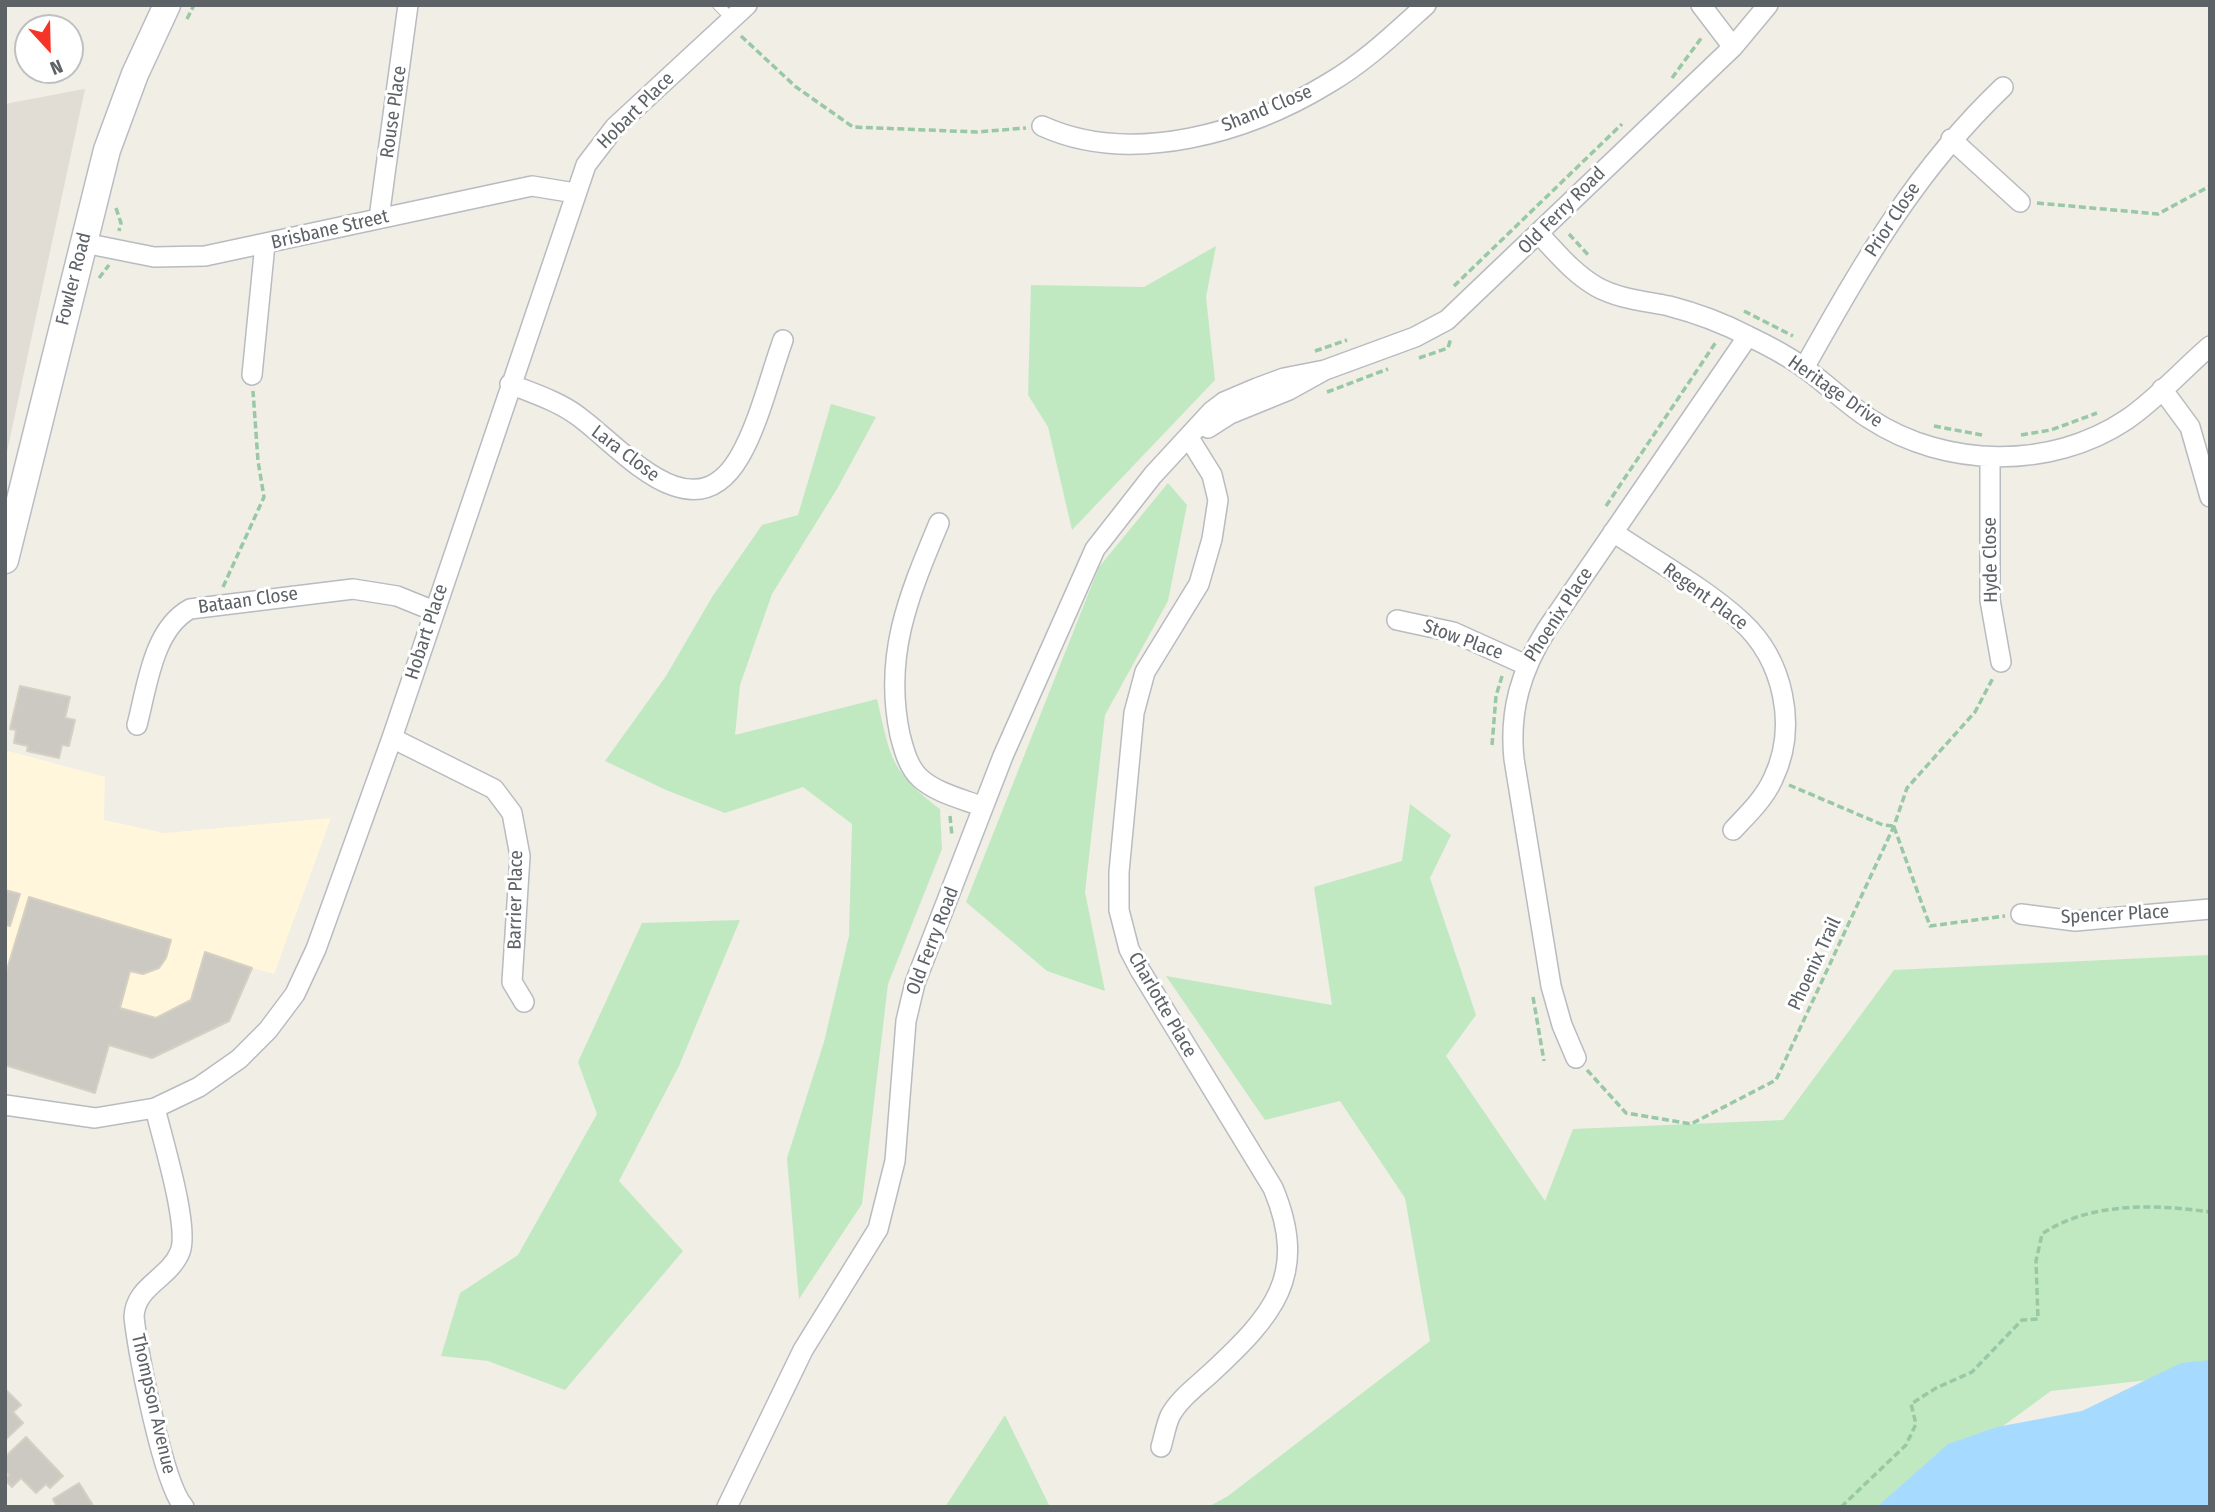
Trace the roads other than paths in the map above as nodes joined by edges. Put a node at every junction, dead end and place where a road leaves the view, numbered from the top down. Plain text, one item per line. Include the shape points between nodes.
1 (167, 5) edge
2 (408, 5) edge
3 (747, 5) edge
4 (1426, 5) edge
5 (1701, 5) edge
6 (1768, 5) edge
7 (726, 16) edge
8 (1733, 47) junction
9 (2003, 87) dead end
10 (1042, 126) road end
11 (1951, 139) junction
12 (575, 193) junction
13 (2021, 202) road end
14 (379, 218) junction
15 (1539, 234) junction
16 (84, 243) junction
17 (265, 244) junction
18 (1748, 336) junction
19 (783, 340) dead end
20 (2210, 346) edge
21 (1809, 359) junction
22 (252, 375) road end
23 (510, 384) junction
24 (2162, 389) junction
25 (1189, 438) junction
26 (1990, 457) junction
27 (2210, 497) edge
28 (939, 523) dead end
29 (1613, 532) junction
30 (5, 560) edge
31 (434, 611) junction
32 (1398, 620) dead end
33 (1518, 661) junction
34 (2001, 662) road end
35 (136, 725) dead end
36 (392, 738) junction
37 (983, 807) junction
38 (1733, 830) dead end
39 (2210, 909) edge
40 (2021, 914) road end
41 (524, 1002) dead end
42 (1576, 1058) road end
43 (5, 1105) edge
44 (155, 1108) junction
45 (1161, 1447) dead end
46 (184, 1507) edge
47 (727, 1507) edge

1 - 16 street, Fowler Road via 107,150
2 - 14 street, Rouse Place
3 - 7 street, Hobart Place
4 - 10 street, Shand Close via 1330,83 1240,124 1114,145 1073,139
5 - 8 street
6 - 8 street, Old Ferry Road
7 - 12 street, Hobart Place via 607,136 586,165
8 - 15 street, Old Ferry Road
9 - 11 street, Prior Close
11 - 13 street
11 - 21 street, Prior Close via 1908,194
12 - 14 street, Brisbane Street via 532,186
12 - 23 street, Hobart Place
14 - 17 street, Brisbane Street
15 - 18 street, Heritage Drive via 1599,288 1687,311
15 - 25 street, Old Ferry Road via 1439,325 1325,370 1284,378 1239,395 1212,411
16 - 17 street, Brisbane Street via 172,259
16 - 30 street, Fowler Road
17 - 22 street
18 - 21 street, Heritage Drive
18 - 29 street, Phoenix Place
19 - 23 street, Lara Close via 742,453 726,473 702,487 667,485 624,457 578,416
20 - 24 street, Heritage Drive
21 - 26 street, Heritage Drive via 1862,414 1896,434 1949,452
23 - 31 street, Hobart Place
24 - 26 street, Heritage Drive via 2124,421 2088,439 2047,451
24 - 27 street via 2190,427
25 - 37 street, Old Ferry Road via 1094,549
25 - 45 street, Charlotte Place via 1216,487 1216,520 1199,584 1153,657 1139,690 1123,822 1119,910 1140,970 1273,1188 1282,1210 1286,1261 1284,1282 1270,1312 1245,1342 1185,1397 1170,1416
26 - 34 street, Hyde Close via 1990,600
28 - 37 street via 908,596 894,697 904,753 919,778
29 - 33 street, Phoenix Place
29 - 38 street, Regent Place via 1730,611 1773,664 1784,702 1784,738 1774,778
31 - 35 street, Bataan Close via 397,596 353,589 190,609 168,626
31 - 36 street, Hobart Place
32 - 33 street, Stow Place via 1437,626
33 - 42 street, Phoenix Place via 1514,759 1554,996
36 - 41 street, Barrier Place via 494,789 512,813 520,856 512,982
36 - 44 street, Hobart Place via 316,949 289,1003 239,1059 199,1087
37 - 47 street, Old Ferry Road via 909,1003 895,1161 878,1230 803,1350
39 - 40 street, Spencer Place via 2075,921
43 - 44 street, Hobart Place via 95,1118
44 - 46 street, Thompson Avenue via 183,1237 175,1261 140,1295 134,1317 165,1465

